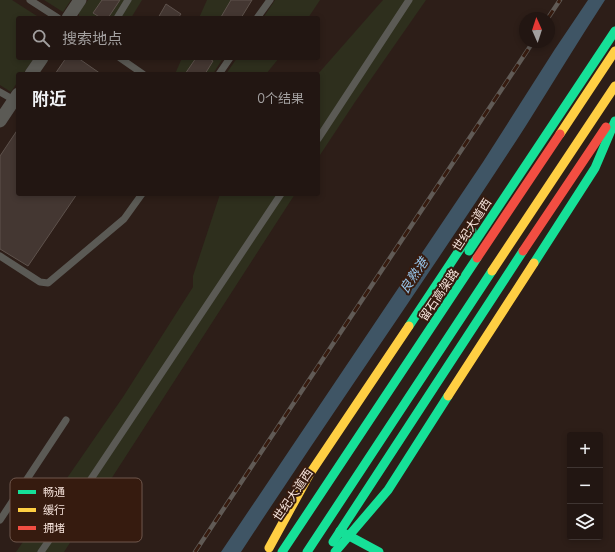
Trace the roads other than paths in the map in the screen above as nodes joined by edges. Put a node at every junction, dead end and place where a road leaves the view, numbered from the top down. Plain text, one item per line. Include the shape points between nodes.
1 (30, 0) edge
2 (80, 0) edge
3 (128, 0) edge
4 (270, 0) edge
5 (409, 0) edge
6 (55, 16) edge
7 (69, 16) edge
8 (117, 16) edge
9 (258, 16) edge
10 (615, 30) edge
11 (615, 51) edge
12 (41, 60) edge
13 (123, 60) edge
14 (229, 60) edge
15 (32, 72) edge
16 (140, 72) edge
17 (220, 72) edge
18 (582, 80) junction
19 (615, 86) edge
20 (0, 92) edge
21 (615, 96) edge
22 (16, 97) edge
23 (615, 113) edge
24 (0, 121) edge
25 (615, 121) edge
26 (320, 136) edge
27 (527, 163) junction
28 (141, 196) edge
29 (280, 196) edge
30 (0, 256) edge
31 (382, 382) dead end
32 (66, 420) dead end
33 (28, 478) edge
34 (92, 478) edge
35 (313, 486) dead end
36 (10, 505) edge
37 (0, 520) edge
38 (340, 531) junction
39 (47, 542) edge
40 (40, 552) edge
41 (268, 552) edge
42 (282, 552) edge
43 (307, 552) edge
44 (327, 552) edge
45 (335, 552) edge
46 (379, 552) edge

1 - 6 lane
2 - 7 street
3 - 8 lane
4 - 9 lane
5 - 26 lane
10 - 18 main road, 世纪大道西
11 - 42 main road, 留石高架路
12 - 15 street
13 - 16 lane
14 - 17 lane
18 - 21 main road
18 - 27 main road, 世纪大道西
19 - 43 main road
20 - 22 lane
22 - 24 street
23 - 38 main road
25 - 45 main road via 595,168 388,490
27 - 31 main road, 世纪大道西
27 - 41 main road via 472,231 309,475
28 - 30 lane via 124,219 48,283 40,282
29 - 34 lane
32 - 33 lane
35 - 41 main road, 世纪大道西
36 - 37 lane
38 - 44 main road
38 - 46 main road
39 - 40 lane

